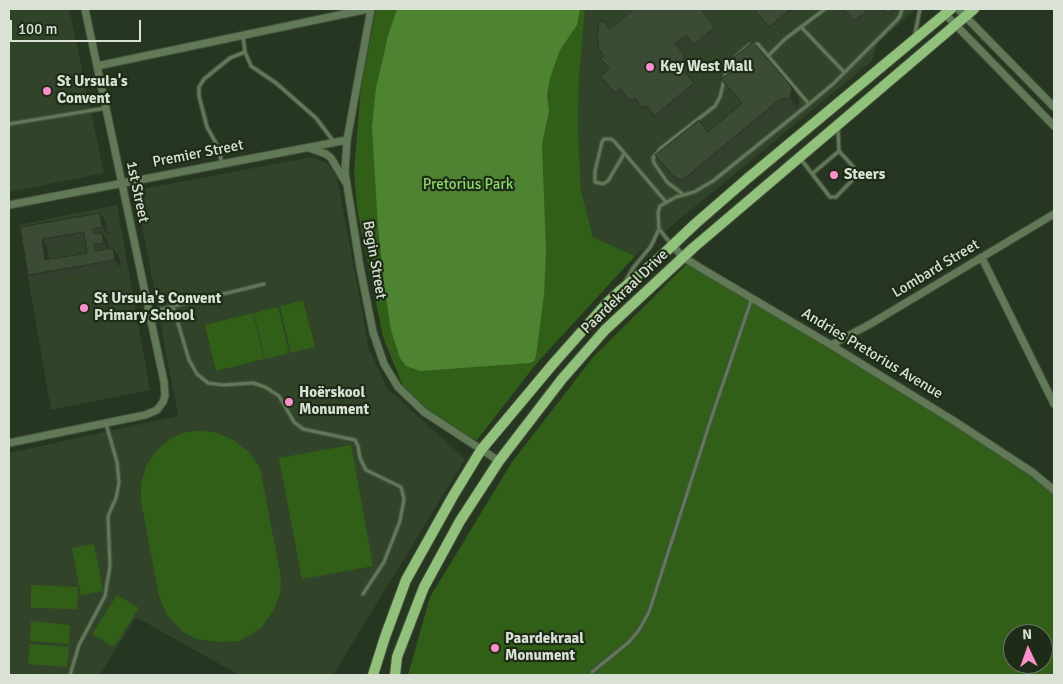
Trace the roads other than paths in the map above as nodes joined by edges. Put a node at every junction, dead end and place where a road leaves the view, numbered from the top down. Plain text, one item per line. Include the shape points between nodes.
1 (85, 9) edge
2 (370, 9) edge
3 (825, 9) edge
4 (902, 9) edge
5 (920, 9) edge
6 (958, 9) edge
7 (974, 9) edge
8 (946, 11) edge
9 (966, 16) junction
10 (955, 24) junction
11 (802, 28) junction
12 (242, 35) junction
13 (912, 42) junction
14 (245, 52) junction
15 (769, 55) junction
16 (97, 66) junction
17 (844, 72) junction
18 (809, 104) junction
19 (1054, 107) edge
20 (106, 108) junction
21 (9, 124) edge
22 (838, 126) junction
23 (1054, 126) edge
24 (347, 140) junction
25 (334, 142) junction
26 (305, 147) junction
27 (839, 151) junction
28 (624, 154) junction
29 (800, 158) junction
30 (222, 164) junction
31 (812, 174) junction
32 (121, 184) junction
33 (348, 186) junction
34 (684, 195) junction
35 (666, 202) junction
36 (9, 205) edge
37 (1054, 214) edge
38 (659, 229) junction
39 (673, 246) junction
40 (683, 257) junction
41 (982, 258) junction
42 (264, 284) dead end
43 (622, 289) junction
44 (752, 298) junction
45 (173, 306) junction
46 (149, 312) junction
47 (832, 345) junction
48 (1054, 404) edge
49 (106, 423) junction
50 (9, 443) edge
51 (481, 450) junction
52 (499, 461) junction
53 (1054, 490) edge
54 (363, 594) dead end
55 (592, 672) dead end
56 (70, 675) edge
57 (373, 675) edge
58 (395, 675) edge

1 - 16 street, 1st Street
2 - 12 street
2 - 24 street, Begin Street
3 - 11 lane
4 - 17 lane via 897,20
5 - 13 lane
6 - 9 street
7 - 9 main road, Paardekraal Drive
8 - 10 street
8 - 13 main road, Paardekraal Drive
9 - 10 main road, Paardekraal Drive
9 - 19 street
10 - 22 main road, Paardekraal Drive
10 - 23 street
11 - 15 lane
11 - 17 lane
12 - 14 lane
12 - 16 street
13 - 39 main road, Paardekraal Drive
14 - 25 lane via 250,66 276,83 316,118
14 - 30 lane via 230,58 199,87 208,127
15 - 18 lane
15 - 34 lane via 756,43 739,52 725,76 716,106 653,158 667,182
16 - 20 street, 1st Street
17 - 18 lane
18 - 34 lane via 713,181
20 - 21 lane
20 - 32 street, 1st Street
22 - 27 lane
22 - 29 main road, Paardekraal Drive
24 - 25 street, Premier Street
24 - 33 street, Begin Street via 345,172
25 - 26 street, Premier Street
26 - 30 street, Premier Street
26 - 33 street via 331,158
27 - 31 lane
27 - 31 lane via 858,172 836,197 830,197
28 - 28 lane via 614,140 604,139 595,182 608,182
28 - 35 lane
29 - 31 lane
29 - 40 main road, Paardekraal Drive
30 - 32 street, Premier Street
32 - 36 street, Premier Street
32 - 46 street, 1st Street
33 - 51 street, Begin Street via 373,332 384,364 398,387 424,412
34 - 35 lane
35 - 38 lane via 658,213
37 - 41 street, Lombard Street
38 - 39 lane
38 - 43 lane
39 - 40 street, Andries Pretorius Avenue
39 - 43 main road, Paardekraal Drive
40 - 44 street, Andries Pretorius Avenue
40 - 52 main road, Paardekraal Drive via 600,336 562,379
41 - 47 street, Lombard Street
41 - 48 street
42 - 45 lane
43 - 51 main road, Paardekraal Drive
44 - 47 street, Andries Pretorius Avenue
44 - 55 lane via 650,612 629,642
45 - 46 lane
45 - 54 lane via 189,360 202,378 223,385 253,383 266,387 279,396 294,422 303,429 355,440 366,470 401,487 404,499 400,521 384,562
46 - 49 street, 1st Street via 164,382 163,402 157,410 145,415
47 - 53 street, Andries Pretorius Avenue via 961,425
49 - 50 street
49 - 56 lane via 119,483 108,516 110,566 105,596 79,645
51 - 52 street, Begin Street
51 - 57 main road, Paardekraal Drive via 406,580
52 - 58 main road, Paardekraal Drive via 460,520 424,587 398,656

